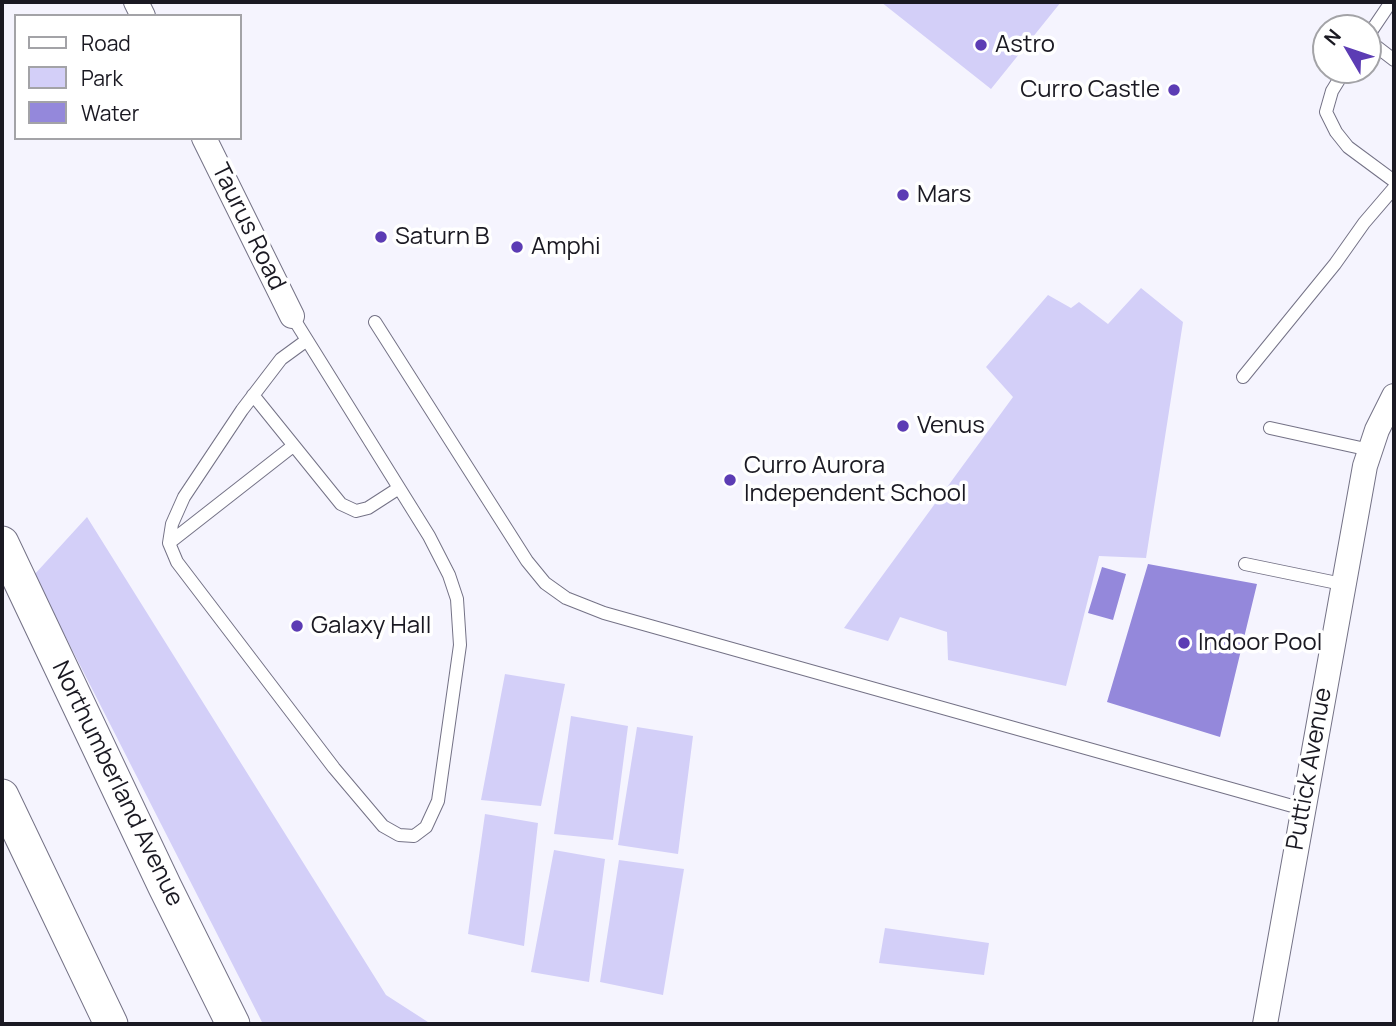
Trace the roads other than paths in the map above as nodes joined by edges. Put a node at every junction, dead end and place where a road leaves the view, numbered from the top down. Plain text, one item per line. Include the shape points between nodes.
1 (1336, 84) edge
2 (205, 140) edge
3 (1394, 181) edge
4 (1394, 188) edge
5 (292, 316) joint
6 (375, 322) dead end
7 (307, 340) junction
8 (1243, 377) dead end
9 (253, 395) junction
10 (1394, 396) edge
11 (1270, 428) dead end
12 (293, 446) junction
13 (1370, 450) junction
14 (399, 488) junction
15 (2, 543) edge
16 (169, 543) junction
17 (1245, 564) dead end
18 (1342, 584) junction
19 (2, 796) edge
20 (1303, 809) junction
21 (111, 1024) edge
22 (233, 1024) edge
23 (1265, 1024) edge

1 - 3 lane via 1326,112 1336,132 1348,147
2 - 5 street, Taurus Road
4 - 8 lane
5 - 7 lane
6 - 20 lane via 527,561 565,598 604,613
7 - 9 lane via 281,359
7 - 14 lane
9 - 12 lane
9 - 16 lane via 184,497
10 - 13 street, Puttick Avenue
11 - 13 lane
12 - 14 lane via 341,504 356,511
12 - 16 lane
13 - 18 street, Puttick Avenue
14 - 16 lane via 449,575 457,600 460,645 438,801 426,827 414,836 399,835 383,826 334,768 177,562
15 - 22 main road, Northumberland Avenue
17 - 18 lane
18 - 20 street, Puttick Avenue
19 - 21 main road
20 - 23 street, Puttick Avenue

